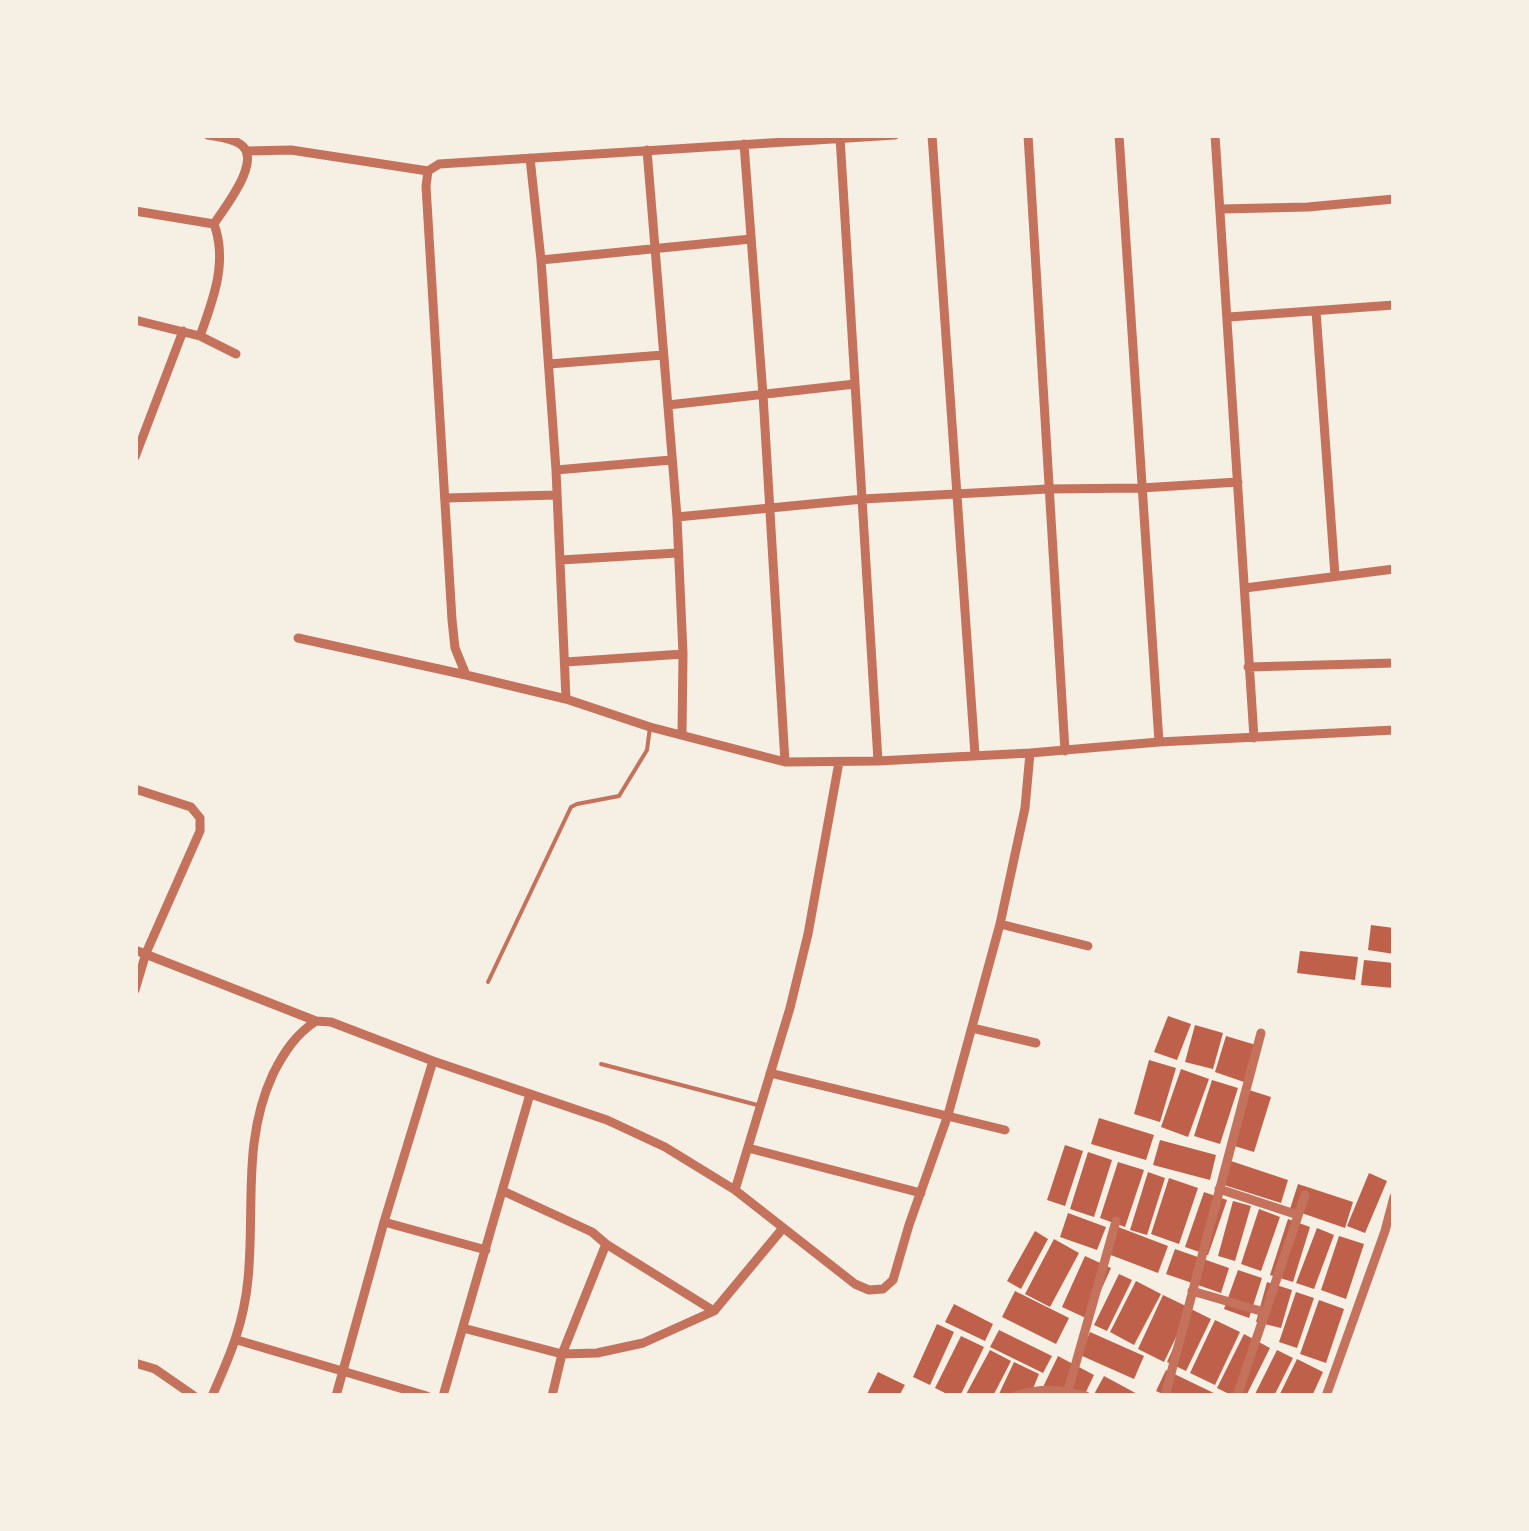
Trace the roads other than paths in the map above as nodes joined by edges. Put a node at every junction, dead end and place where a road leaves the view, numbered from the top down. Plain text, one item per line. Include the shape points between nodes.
1 (208, 135) edge
2 (895, 135) edge
3 (932, 135) edge
4 (1028, 135) edge
5 (1119, 135) edge
6 (1215, 135) edge
7 (840, 138) junction
8 (720, 140) edge
9 (744, 144) junction
10 (648, 150) junction
11 (246, 151) junction
12 (530, 158) junction
13 (428, 171) junction
14 (1394, 200) edge
15 (1222, 209) junction
16 (135, 211) edge
17 (214, 224) junction
18 (751, 239) junction
19 (657, 249) junction
20 (541, 260) junction
21 (1394, 305) edge
22 (1316, 310) junction
23 (1228, 317) junction
24 (135, 320) edge
25 (183, 330) junction
26 (200, 336) junction
27 (236, 354) dead end
28 (663, 355) junction
29 (549, 364) junction
30 (856, 384) junction
31 (763, 395) junction
32 (668, 405) junction
33 (135, 457) edge
34 (671, 460) junction
35 (556, 470) junction
36 (1238, 482) junction
37 (1141, 488) junction
38 (1048, 489) junction
39 (956, 494) junction
40 (557, 495) junction
41 (446, 498) junction
42 (863, 499) junction
43 (769, 509) junction
44 (676, 516) junction
45 (677, 553) junction
46 (560, 560) junction
47 (1394, 569) edge
48 (1334, 576) junction
49 (1246, 588) junction
50 (298, 638) dead end
51 (683, 654) junction
52 (566, 662) junction
53 (1394, 662) edge
54 (1248, 667) junction
55 (466, 674) junction
56 (566, 699) junction
57 (650, 727) junction
58 (1394, 730) edge
59 (682, 735) junction
60 (1254, 738) junction
61 (1158, 742) junction
62 (1066, 750) junction
63 (1030, 753) junction
64 (975, 756) junction
65 (785, 762) junction
66 (838, 762) junction
67 (878, 762) junction
68 (135, 789) edge
69 (1000, 924) junction
70 (1088, 946) dead end
71 (140, 952) edge
72 (488, 982) dead end
73 (135, 990) edge
74 (316, 1021) junction
75 (972, 1028) junction
76 (1261, 1033) dead end
77 (1036, 1043) dead end
78 (432, 1061) junction
79 (600, 1064) dead end
80 (770, 1073) junction
81 (530, 1094) junction
82 (760, 1106) junction
83 (948, 1115) junction
84 (1005, 1130) dead end
85 (748, 1148) junction
86 (735, 1190) junction
87 (1219, 1190) junction
88 (503, 1192) junction
89 (921, 1193) junction
90 (1305, 1195) dead end
91 (1394, 1198) edge
92 (1298, 1215) junction
93 (1116, 1221) dead end
94 (384, 1222) junction
95 (784, 1228) junction
96 (1389, 1232) edge
97 (606, 1244) junction
98 (486, 1250) junction
99 (1192, 1291) junction
100 (714, 1311) junction
101 (1264, 1312) junction
102 (464, 1328) junction
103 (237, 1340) junction
104 (562, 1354) junction
105 (135, 1363) edge
106 (344, 1372) junction
107 (1068, 1391) junction
108 (194, 1396) edge
109 (212, 1396) edge
110 (336, 1396) edge
111 (427, 1396) edge
112 (442, 1396) edge
113 (552, 1396) edge
114 (1015, 1396) edge
115 (1086, 1396) edge
116 (1165, 1396) edge
117 (1237, 1396) edge
118 (1326, 1396) edge

1 - 11 street
2 - 7 street
3 - 39 street
4 - 38 street
5 - 37 street
6 - 15 street
7 - 9 street
7 - 30 street
8 - 9 street
8 - 10 street
9 - 18 street
10 - 12 street
10 - 19 street
11 - 13 street via 291,150
11 - 17 street via 245,175
12 - 13 street via 439,164
12 - 20 street
13 - 41 street
14 - 15 street
15 - 23 street
16 - 17 street
17 - 26 street via 220,259
18 - 19 street
18 - 31 street
19 - 20 street
19 - 28 street
20 - 29 street
21 - 22 street
22 - 23 street
22 - 48 street
23 - 36 street
24 - 25 street
25 - 26 street
25 - 33 street
26 - 27 street
28 - 29 street
28 - 32 street
29 - 35 street
30 - 31 street
30 - 42 street
31 - 32 street
31 - 43 street
32 - 34 street
34 - 35 street
34 - 44 street
35 - 40 street
36 - 37 street
36 - 49 street
37 - 38 street
37 - 61 street
38 - 39 street
38 - 62 street
39 - 42 street
39 - 64 street
40 - 41 street
40 - 46 street
41 - 55 street via 455,648
42 - 43 street
42 - 67 street
43 - 44 street
43 - 65 street
44 - 45 street
45 - 46 street
45 - 51 street
46 - 52 street
47 - 48 street
48 - 49 street
49 - 54 street
50 - 55 street
51 - 52 street
51 - 59 street
52 - 56 street
53 - 54 street
54 - 60 street
55 - 56 street
56 - 57 street
57 - 59 street
57 - 72 lane via 646,750 620,796 571,808
58 - 60 street
59 - 65 street
60 - 61 street
61 - 62 street
62 - 63 street
63 - 64 street
63 - 69 street
64 - 67 street
65 - 66 street
66 - 67 street
66 - 80 street via 808,934
68 - 71 street via 191,807 200,818 200,831
69 - 70 street
69 - 75 street
71 - 73 street
71 - 74 street
74 - 78 street
74 - 103 street via 282,1055 256,1120 248,1280
75 - 77 street
75 - 83 street
76 - 87 street
78 - 81 street
78 - 94 street
79 - 82 lane
80 - 82 street
80 - 83 street
81 - 86 street via 622,1126
81 - 88 street
82 - 85 street
83 - 84 street
83 - 89 street
85 - 86 street
85 - 89 street
86 - 95 street
87 - 92 street
87 - 99 street
88 - 97 street
88 - 98 street
89 - 95 street via 893,1280 884,1289 856,1284
90 - 92 street
91 - 96 street
92 - 101 street
93 - 107 street
94 - 98 street
94 - 106 street
95 - 100 street
96 - 118 street
97 - 100 street
97 - 104 street
98 - 102 street
99 - 101 street
99 - 116 street
100 - 104 street via 643,1343
101 - 117 street
102 - 104 street
102 - 112 street
103 - 106 street
103 - 109 street
104 - 113 street
105 - 108 street
106 - 110 street
106 - 111 street
107 - 114 street
107 - 115 street

